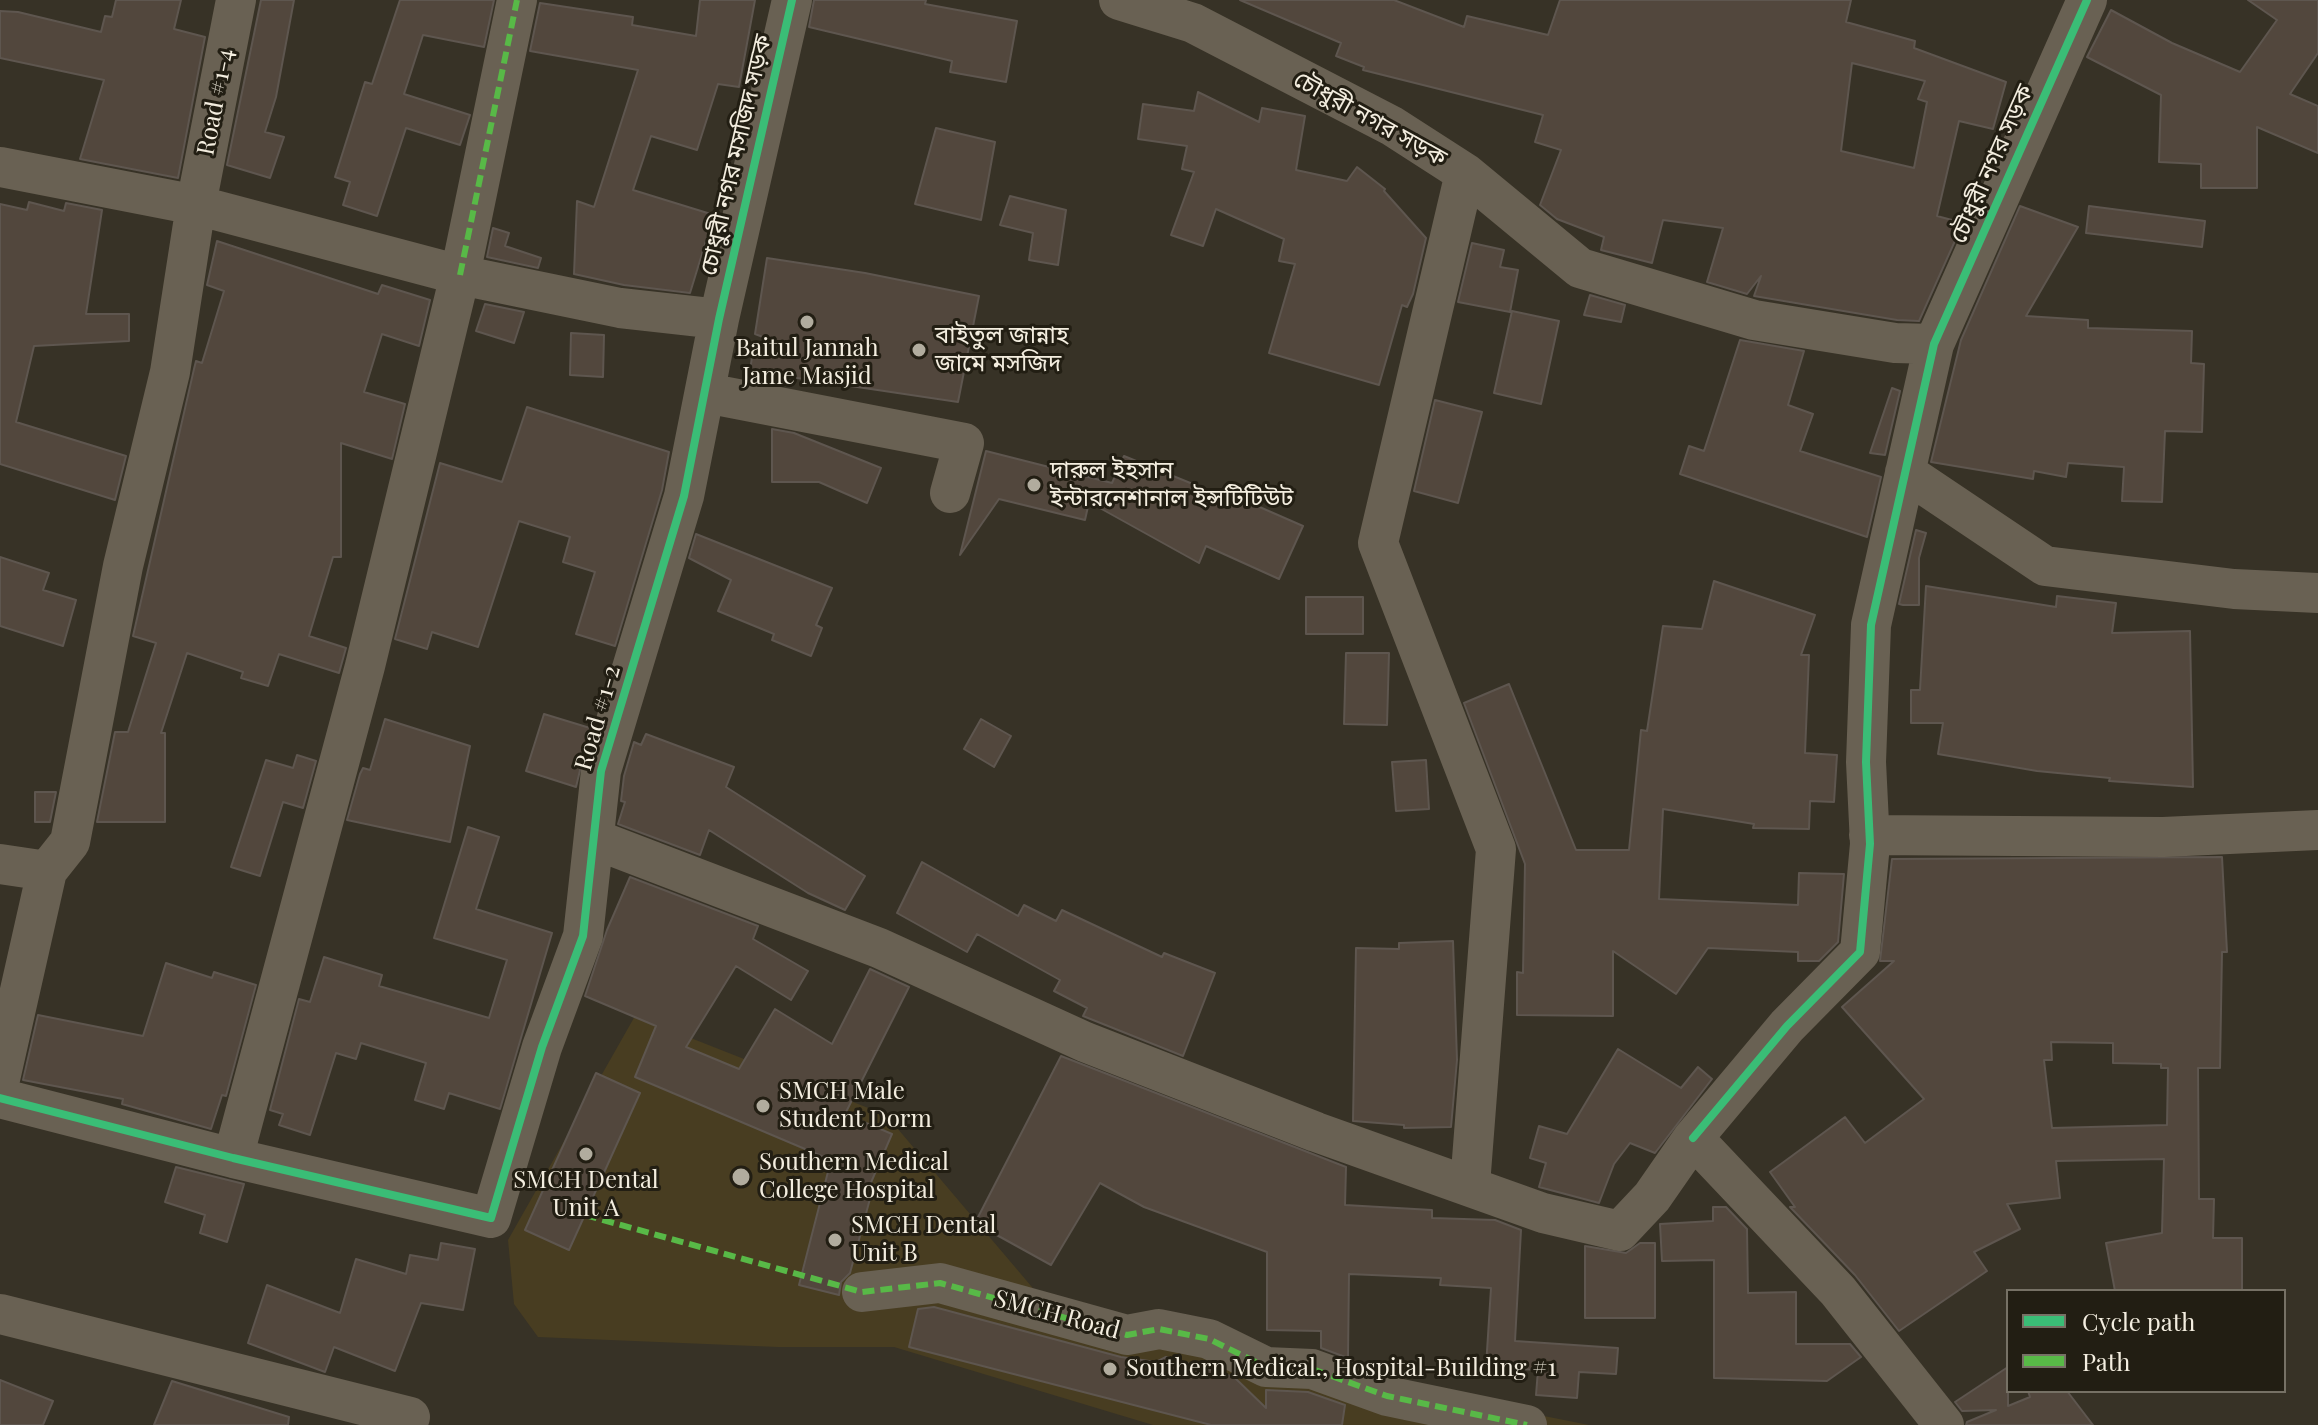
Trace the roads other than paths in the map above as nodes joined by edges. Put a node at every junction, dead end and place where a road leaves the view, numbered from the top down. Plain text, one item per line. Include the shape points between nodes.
1 (236, 0) edge
2 (517, 0) edge
3 (792, 0) edge
4 (1119, 0) edge
5 (2087, 0) edge
6 (0, 167) edge
7 (1465, 173) junction
8 (196, 205) junction
9 (460, 275) junction
10 (719, 319) junction
11 (1934, 344) junction
12 (706, 393) junction
13 (1905, 472) junction
14 (950, 493) dead end
15 (2318, 593) edge
16 (2318, 830) edge
17 (1869, 835) junction
18 (594, 839) junction
19 (0, 864) edge
20 (47, 871) junction
21 (0, 1079) edge
22 (0, 1098) edge
23 (1693, 1138) junction
24 (233, 1158) junction
25 (1470, 1185) junction
26 (862, 1292) dead end
27 (0, 1314) edge
28 (410, 1417) dead end
29 (1527, 1425) edge
30 (1944, 1425) edge

1 - 8 street, Road #1-4
2 - 9 street
3 - 10 street, চোধুরী নগর মসজিদ সড়ক
4 - 7 street, চৌধুরী নগর সড়ক via 1193,23 1392,126
5 - 11 street, চৌধুরী নগর সড়ক
6 - 8 street
7 - 11 street, চৌধুরী নগর সড়ক via 1580,268 1754,320 1895,343
7 - 25 street via 1378,543 1496,849
8 - 9 street
8 - 20 street, Road #1-4 via 170,372 123,566 70,842
9 - 10 street via 620,308
9 - 24 street via 365,666
10 - 12 street, Road #1-2
11 - 13 street
12 - 14 street via 964,443
12 - 18 street, Road #1-2 via 684,496 601,771
13 - 15 street via 2045,566 2234,589
13 - 17 street via 1871,625
16 - 17 street via 2163,837
17 - 23 street via 1860,952 1787,1026
18 - 24 street, Road #1-2 via 583,936 542,1047 491,1218
18 - 25 street via 879,948 1100,1047 1316,1132
19 - 20 street
20 - 21 street
22 - 24 street
23 - 25 street via 1652,1197 1620,1231 1543,1213
23 - 30 street via 1838,1291
26 - 29 street, SMCH Road via 940,1283 1127,1335 1159,1329 1209,1339 1266,1367 1312,1369 1387,1396
27 - 28 street

